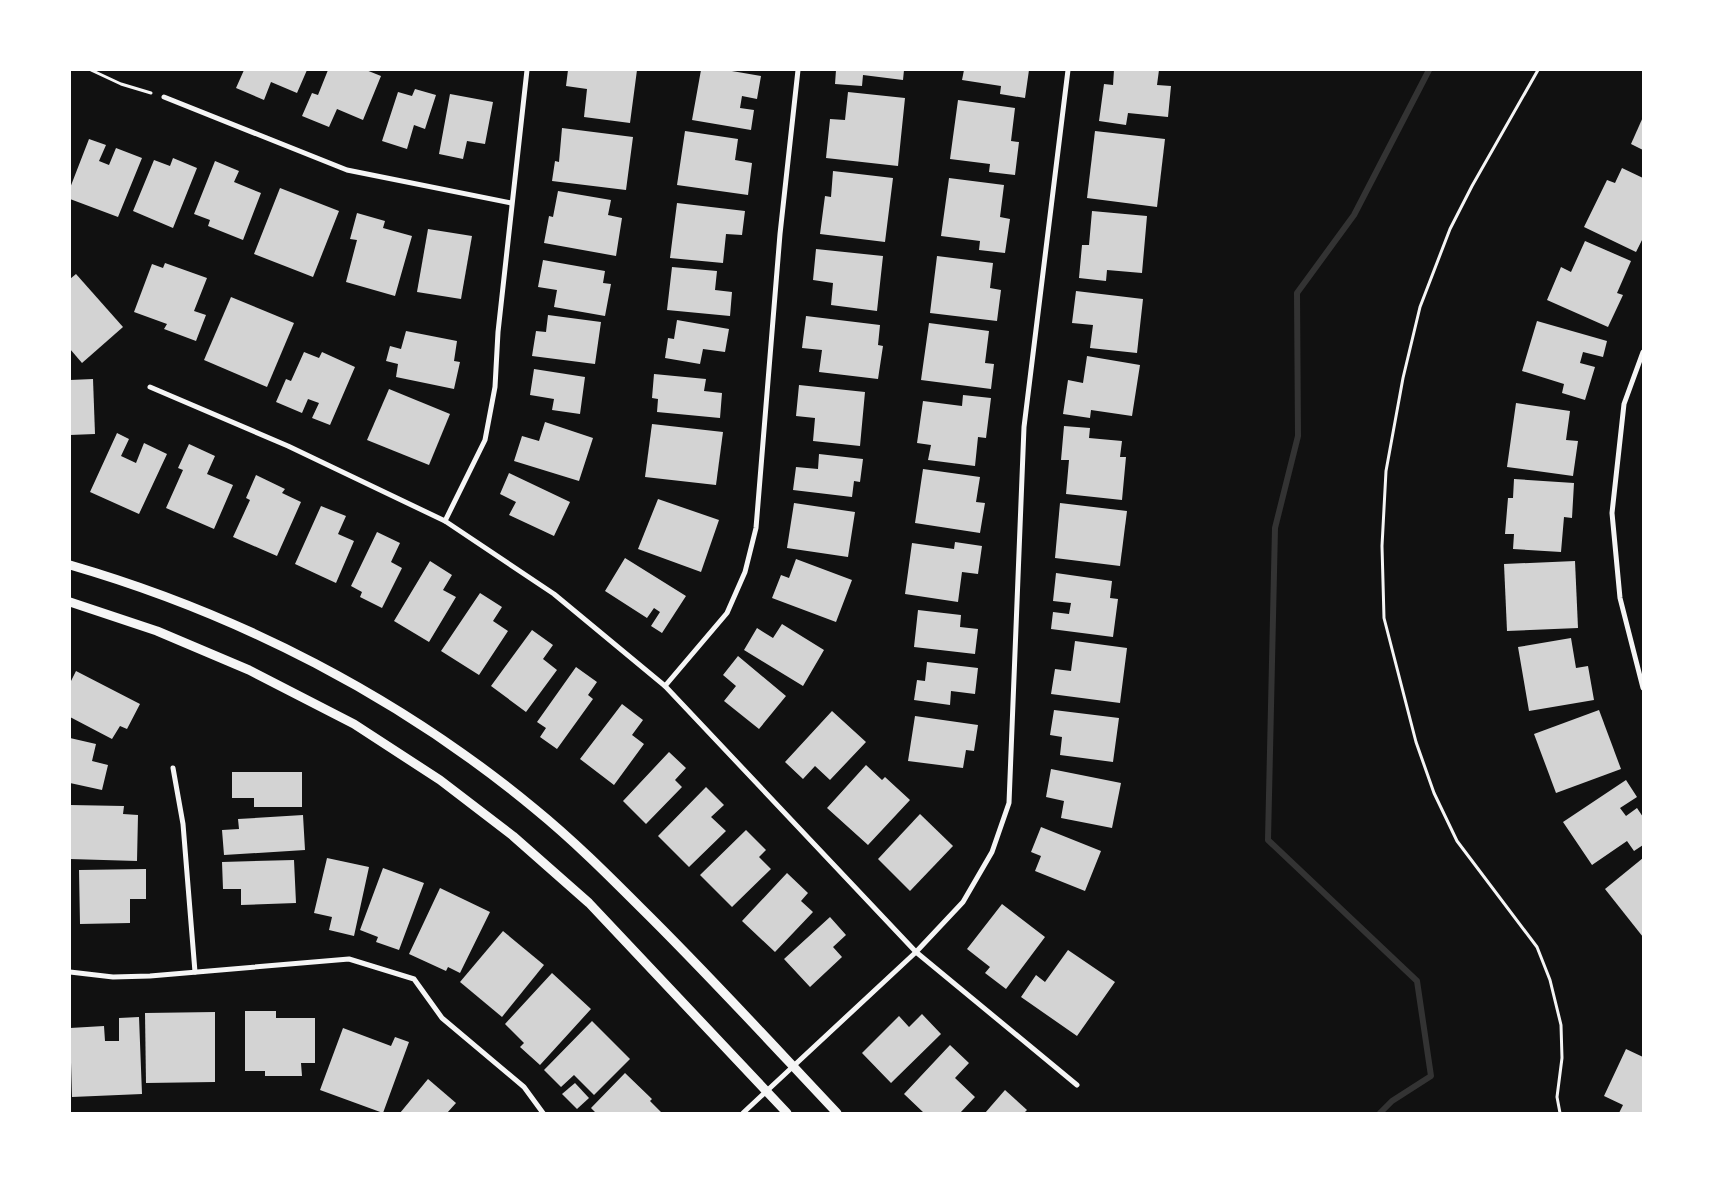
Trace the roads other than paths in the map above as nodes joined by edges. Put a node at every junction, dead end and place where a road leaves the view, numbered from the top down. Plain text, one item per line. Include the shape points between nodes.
1 (527, 70) edge
2 (798, 70) edge
3 (1068, 70) edge
4 (164, 97) road end
5 (511, 203) junction
6 (1643, 352) edge
7 (150, 388) dead end
8 (445, 521) junction
9 (70, 565) edge
10 (70, 602) edge
11 (664, 686) junction
12 (1643, 688) edge
13 (173, 768) dead end
14 (916, 952) junction
15 (70, 972) edge
16 (195, 972) junction
17 (792, 1066) junction
18 (1077, 1086) dead end
19 (766, 1091) junction
20 (543, 1113) edge
21 (742, 1113) edge
22 (787, 1113) edge
23 (837, 1113) edge

1 - 5 street
2 - 11 street via 780,234 756,528 745,572 727,613
3 - 14 street via 1024,426 1009,803 992,852 963,902
4 - 5 street via 347,170
5 - 8 street via 495,387 484,440
6 - 12 street via 1624,404 1612,513 1620,598
7 - 8 street via 288,446
8 - 11 street via 554,594
9 - 17 street via 169,597 264,638 370,692 459,750 536,809 582,850
10 - 19 street via 157,631 249,670 354,724 433,776 513,836 589,903
11 - 14 street
13 - 16 street via 183,824
14 - 17 street
14 - 18 street
15 - 16 street via 113,977
16 - 20 street via 348,959 414,979 442,1018 524,1087
17 - 19 street
17 - 23 street
19 - 21 street
19 - 22 street

